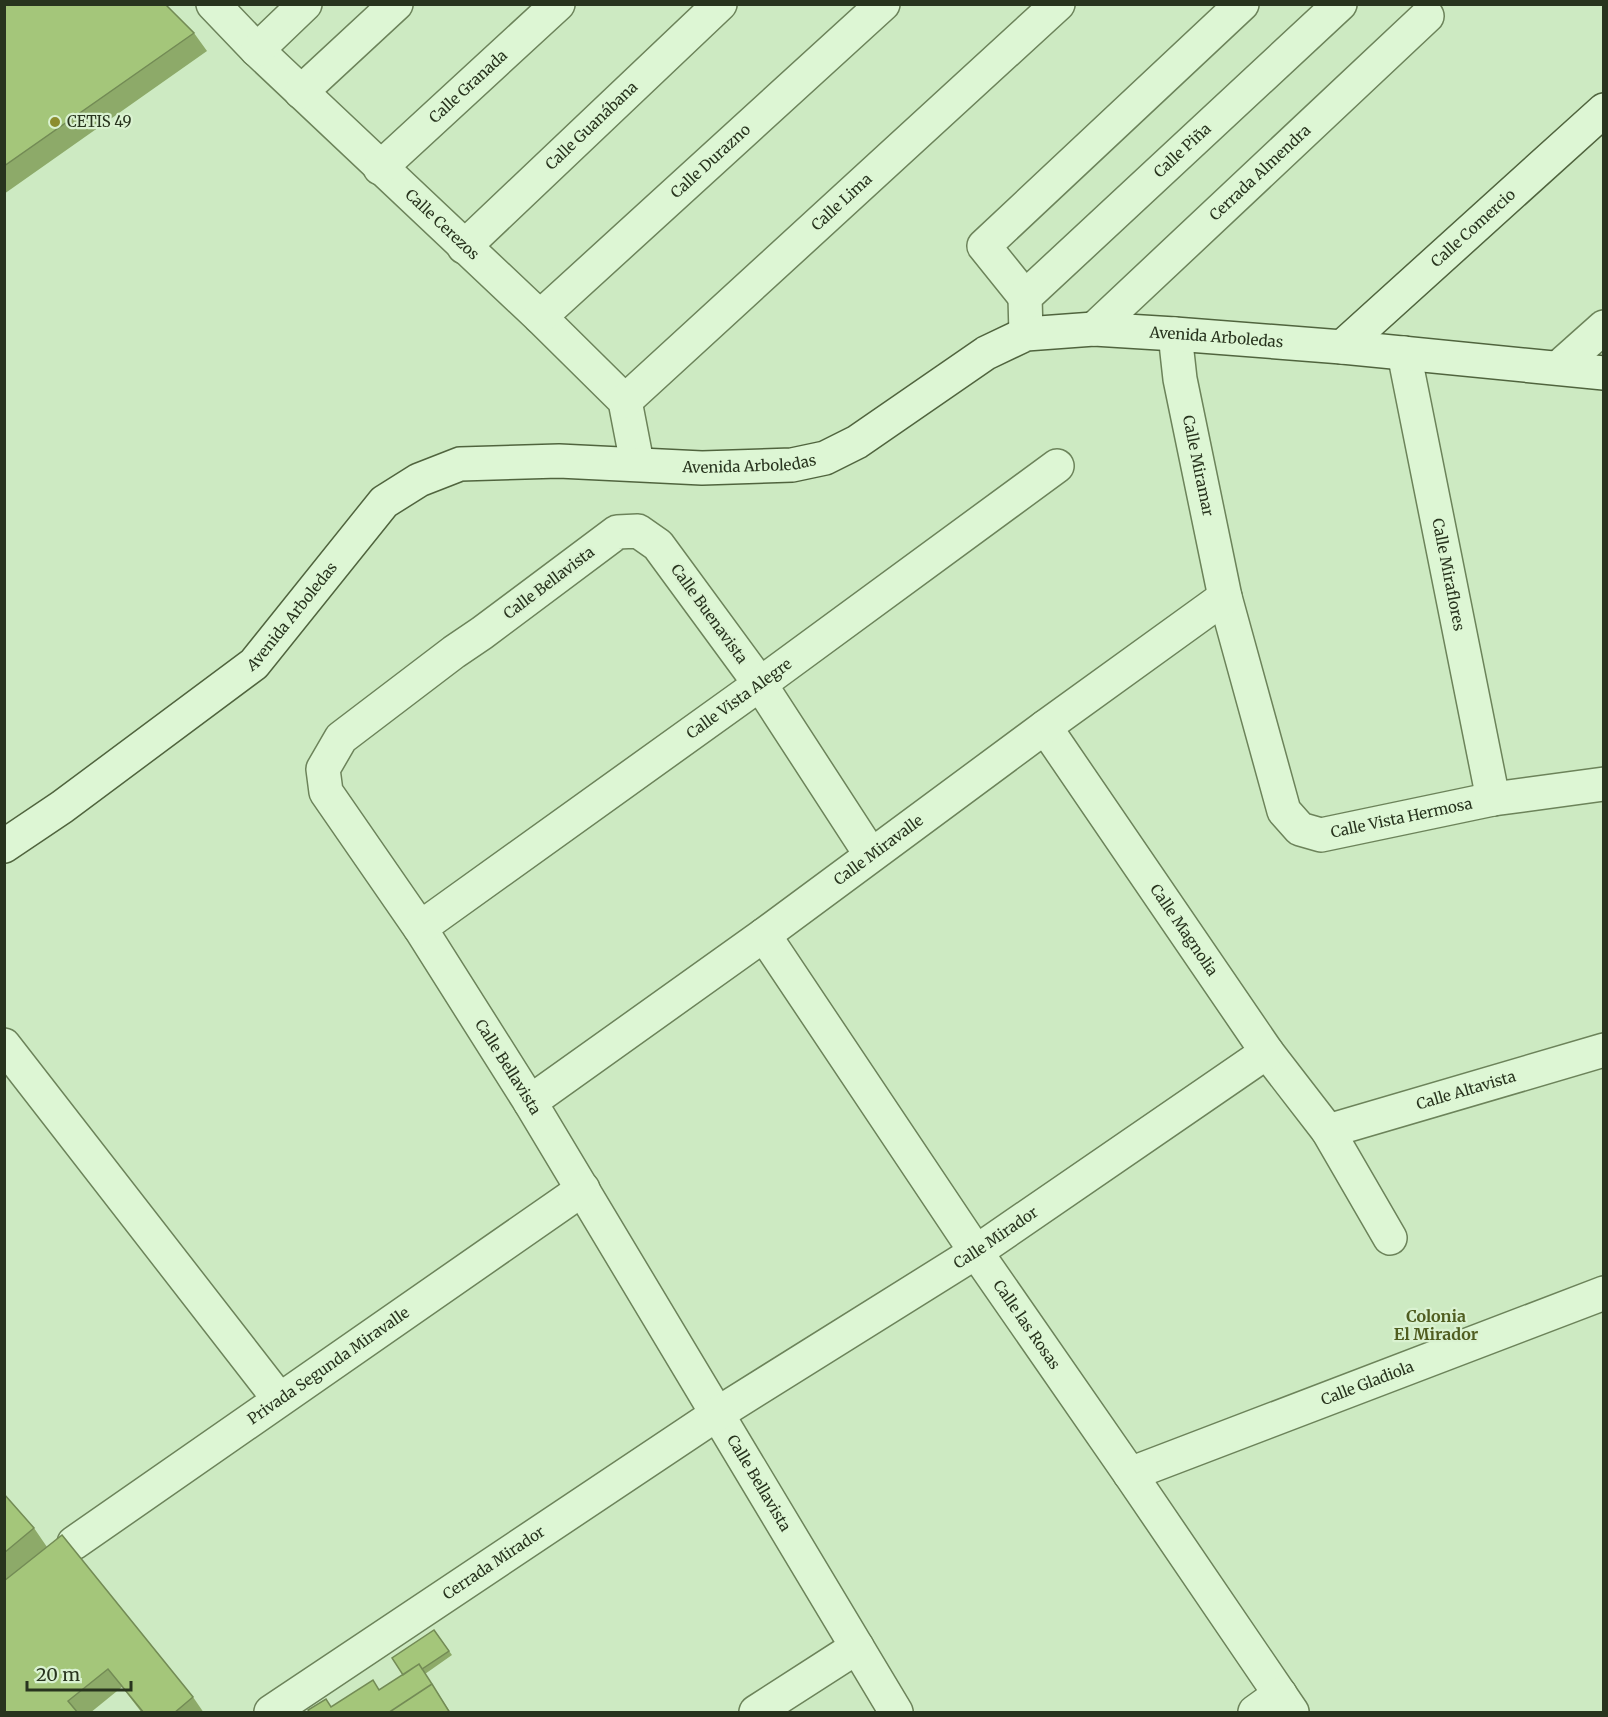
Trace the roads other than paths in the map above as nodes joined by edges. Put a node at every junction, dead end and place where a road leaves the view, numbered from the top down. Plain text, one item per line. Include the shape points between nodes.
1 (213, 4) edge
2 (305, 4) edge
3 (396, 4) edge
4 (558, 4) edge
5 (720, 4) edge
6 (883, 4) edge
7 (1058, 4) edge
8 (1242, 4) edge
9 (1340, 4) edge
10 (1427, 16) dead end
11 (257, 50) junction
12 (301, 92) junction
13 (1604, 110) edge
14 (380, 168) junction
15 (464, 247) junction
16 (1024, 297) junction
17 (540, 317) junction
18 (1604, 327) edge
19 (1094, 329) junction
20 (1026, 334) junction
21 (1175, 334) junction
22 (1342, 347) junction
23 (1404, 353) junction
24 (1558, 368) junction
25 (1604, 373) edge
26 (625, 401) junction
27 (637, 463) junction
28 (1057, 465) dead end
29 (638, 531) joint
30 (1226, 597) junction
31 (760, 684) junction
32 (1045, 727) junction
33 (1604, 784) edge
34 (1493, 799) junction
35 (4, 846) edge
36 (871, 855) junction
37 (420, 928) junction
38 (764, 935) junction
39 (4, 1045) edge
40 (1604, 1050) edge
41 (1267, 1052) junction
42 (530, 1102) junction
43 (1328, 1131) junction
44 (583, 1189) junction
45 (1390, 1238) dead end
46 (976, 1252) junction
47 (1604, 1293) edge
48 (279, 1399) junction
49 (717, 1414) junction
50 (1130, 1474) junction
51 (74, 1543) dead end
52 (857, 1647) junction
53 (1275, 1706) edge
54 (271, 1713) edge
55 (756, 1713) edge
56 (896, 1713) edge

1 - 11 street, Calle Cerezos
2 - 11 street
3 - 12 street
4 - 14 street, Calle Granada
5 - 15 street, Calle Guanábana
6 - 17 street, Calle Durazno
7 - 26 street, Calle Lima
8 - 16 street via 984,246
9 - 16 street, Calle Piña
10 - 19 street, Cerrada Almendra
11 - 12 street, Calle Cerezos
12 - 14 street, Calle Cerezos
13 - 22 street, Calle Comercio
14 - 15 street, Calle Cerezos
15 - 17 street, Calle Cerezos
16 - 20 street
17 - 26 street, Calle Cerezos
18 - 24 street
19 - 20 street, Avenida Arboledas
19 - 21 street, Avenida Arboledas
20 - 27 street, Avenida Arboledas via 987,353 857,442 825,458 792,465 713,467
21 - 22 street, Avenida Arboledas
21 - 30 street, Calle Miramar via 1180,380
22 - 23 street, Avenida Arboledas
23 - 24 street, Avenida Arboledas
23 - 34 street, Calle Miraflores
24 - 25 street, Avenida Arboledas
26 - 27 street
27 - 35 street, Avenida Arboledas via 460,464 419,480 384,502 254,664
28 - 31 street, Calle Vista Alegre
29 - 31 street, Calle Buenavista via 658,545
29 - 37 street, Calle Bellavista via 617,532 454,652 341,738 323,769 326,792
30 - 32 street, Calle Miravalle
30 - 34 street, Calle Vista Hermosa via 1284,811 1300,829 1321,834
31 - 36 street, Calle Buenavista
31 - 37 street, Calle Vista Alegre
32 - 36 street, Calle Miravalle
32 - 41 street, Calle Magnolia
33 - 34 street, Calle Vista Hermosa
36 - 38 street, Calle Miravalle
37 - 42 street, Calle Bellavista
38 - 42 street, Calle Miravalle
38 - 46 street, Calle las Rosas
39 - 48 street
40 - 43 street, Calle Altavista
41 - 43 street, Calle Magnolia
41 - 46 street, Calle Mirador
42 - 44 street, Calle Bellavista
43 - 45 street, Calle Magnolia
44 - 48 street, Privada Segunda Miravalle
44 - 49 street, Calle Bellavista
46 - 49 street, Calle Mirador
46 - 50 street, Calle las Rosas
47 - 50 street, Calle Gladiola
48 - 51 street, Privada Segunda Miravalle
49 - 52 street, Calle Bellavista
49 - 54 street, Cerrada Mirador
50 - 53 street, Calle las Rosas
52 - 55 street
52 - 56 street, Calle Bellavista

